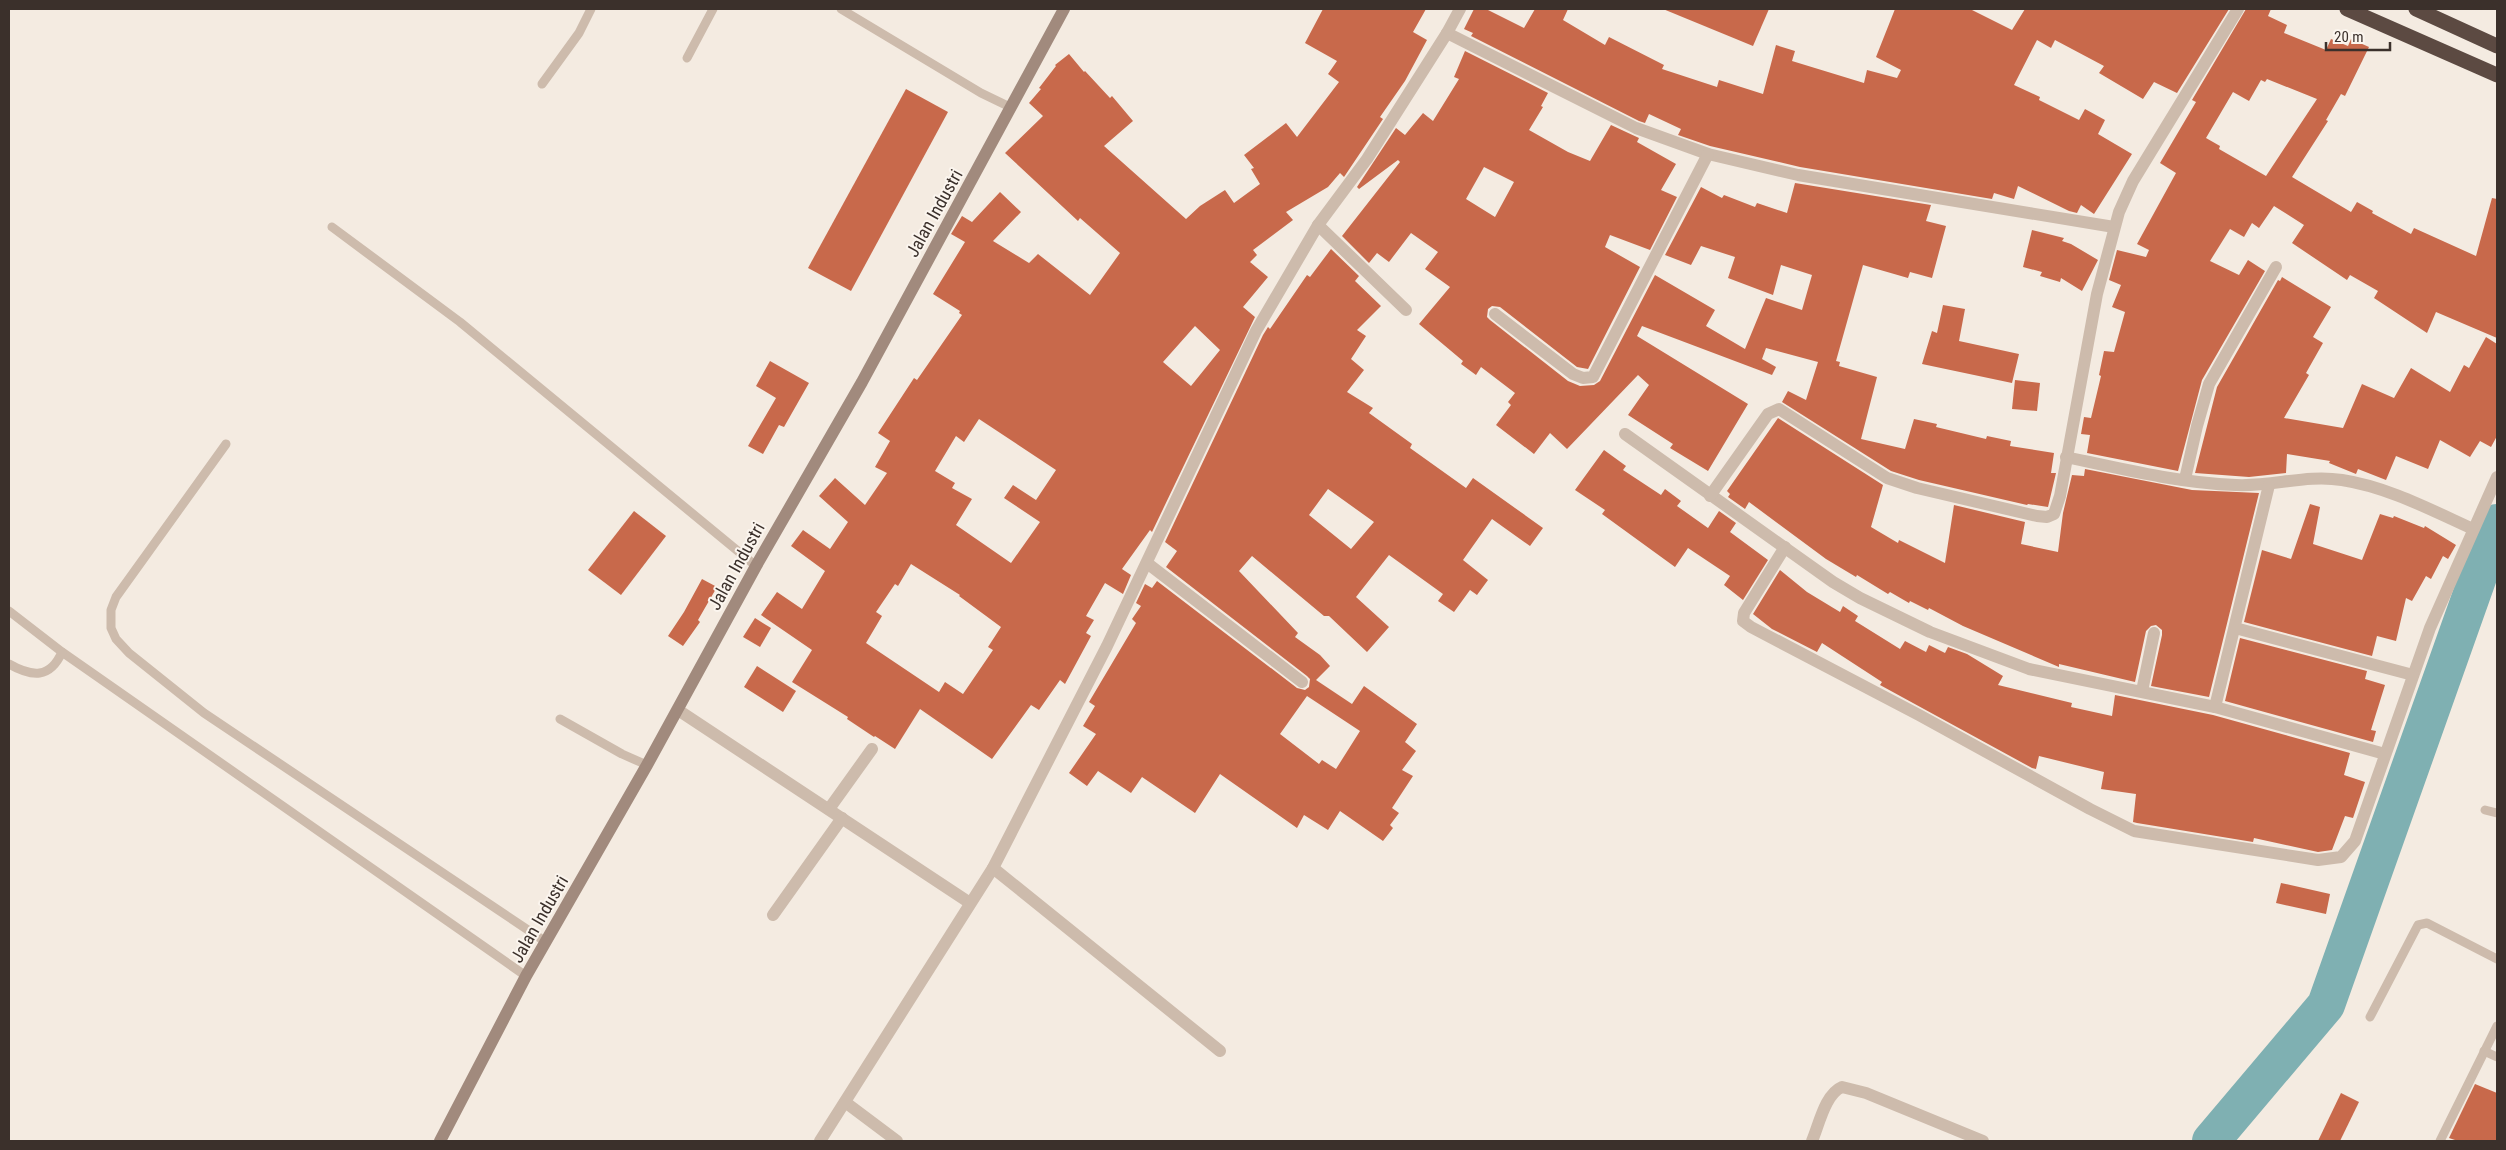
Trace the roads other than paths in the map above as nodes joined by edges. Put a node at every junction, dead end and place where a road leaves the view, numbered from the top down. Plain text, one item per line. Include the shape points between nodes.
1 (591, 9) edge
2 (714, 9) edge
3 (841, 9) edge
4 (1064, 9) edge
5 (1460, 9) edge
6 (2238, 9) edge
7 (2348, 9) edge
8 (2416, 9) edge
9 (1447, 33) junction
10 (2497, 46) edge
11 (687, 58) dead end
12 (2497, 75) edge
13 (542, 84) dead end
14 (1010, 107) junction
15 (1708, 154) junction
16 (1318, 225) junction
17 (2114, 226) junction
18 (332, 227) dead end
19 (2276, 267) dead end
20 (1406, 310) dead end
21 (1495, 314) dead end
22 (1625, 434) dead end
23 (226, 444) dead end
24 (2066, 457) junction
25 (2497, 477) edge
26 (2185, 479) junction
27 (2269, 485) junction
28 (1710, 496) junction
29 (2473, 529) junction
30 (1785, 547) junction
31 (1147, 563) junction
32 (756, 566) junction
33 (9, 611) edge
34 (2235, 628) junction
35 (2154, 632) dead end
36 (62, 652) junction
37 (9, 664) edge
38 (2412, 675) junction
39 (1302, 682) dead end
40 (2142, 691) junction
41 (2215, 707) junction
42 (678, 710) junction
43 (560, 719) dead end
44 (872, 749) dead end
45 (2385, 754) junction
46 (647, 765) junction
47 (830, 809) junction
48 (2486, 810) dead end
49 (2497, 814) edge
50 (842, 818) junction
51 (993, 868) junction
52 (970, 903) junction
53 (773, 915) dead end
54 (546, 942) junction
55 (2497, 959) edge
56 (526, 976) junction
57 (2370, 1017) dead end
58 (2497, 1026) edge
59 (1220, 1051) dead end
60 (2484, 1051) junction
61 (2497, 1057) edge
62 (845, 1102) junction
63 (1969, 1139) edge
64 (440, 1141) edge
65 (820, 1141) edge
66 (897, 1141) edge
67 (1812, 1141) edge
68 (1983, 1141) edge
69 (2440, 1141) edge

1 - 13 lane via 579,33
2 - 11 lane
3 - 14 lane
4 - 14 street, Jalan Industri
5 - 9 street
6 - 17 street via 2133,181
7 - 12 highway
8 - 10 highway
9 - 15 street via 1628,124
9 - 16 street via 1367,159
14 - 32 street, Jalan Industri via 862,382
15 - 17 street via 1798,175
15 - 21 street via 1593,377 1573,374
16 - 20 street
16 - 31 street via 1256,331
17 - 24 street via 2097,294
18 - 32 lane via 460,322
19 - 26 street via 2209,384
22 - 28 street
23 - 54 lane via 116,597 110,617 116,639 204,713
24 - 26 street
24 - 28 street via 2057,509 2049,516 2037,516 1887,478 1777,409 1768,414
25 - 29 street
26 - 27 street
27 - 29 street via 2318,477 2343,480 2389,491
27 - 34 street
28 - 30 street
29 - 38 street
30 - 40 street via 1860,598 1930,632 2029,669
30 - 45 street via 1748,604 1743,618 1747,624 2134,831 2318,860 2336,859 2346,854 2355,841
31 - 39 street
31 - 51 street
32 - 42 street, Jalan Industri
33 - 36 lane
34 - 38 street
34 - 41 street
35 - 40 street
36 - 37 lane via 58,661 43,673 34,674
36 - 56 lane
38 - 45 street
40 - 41 street
41 - 45 street
42 - 46 street, Jalan Industri
42 - 47 street
43 - 46 lane
44 - 47 street
46 - 54 street, Jalan Industri
47 - 50 street
48 - 49 lane
50 - 52 street
50 - 53 street
51 - 52 street
51 - 59 street
52 - 62 street
54 - 56 street, Jalan Industri
55 - 57 lane via 2427,923 2418,925
56 - 64 street, Jalan Industri
58 - 60 lane
60 - 61 lane
60 - 69 lane
62 - 65 street
62 - 66 street
63 - 67 street via 1866,1093 1842,1087 1829,1100
63 - 68 street

